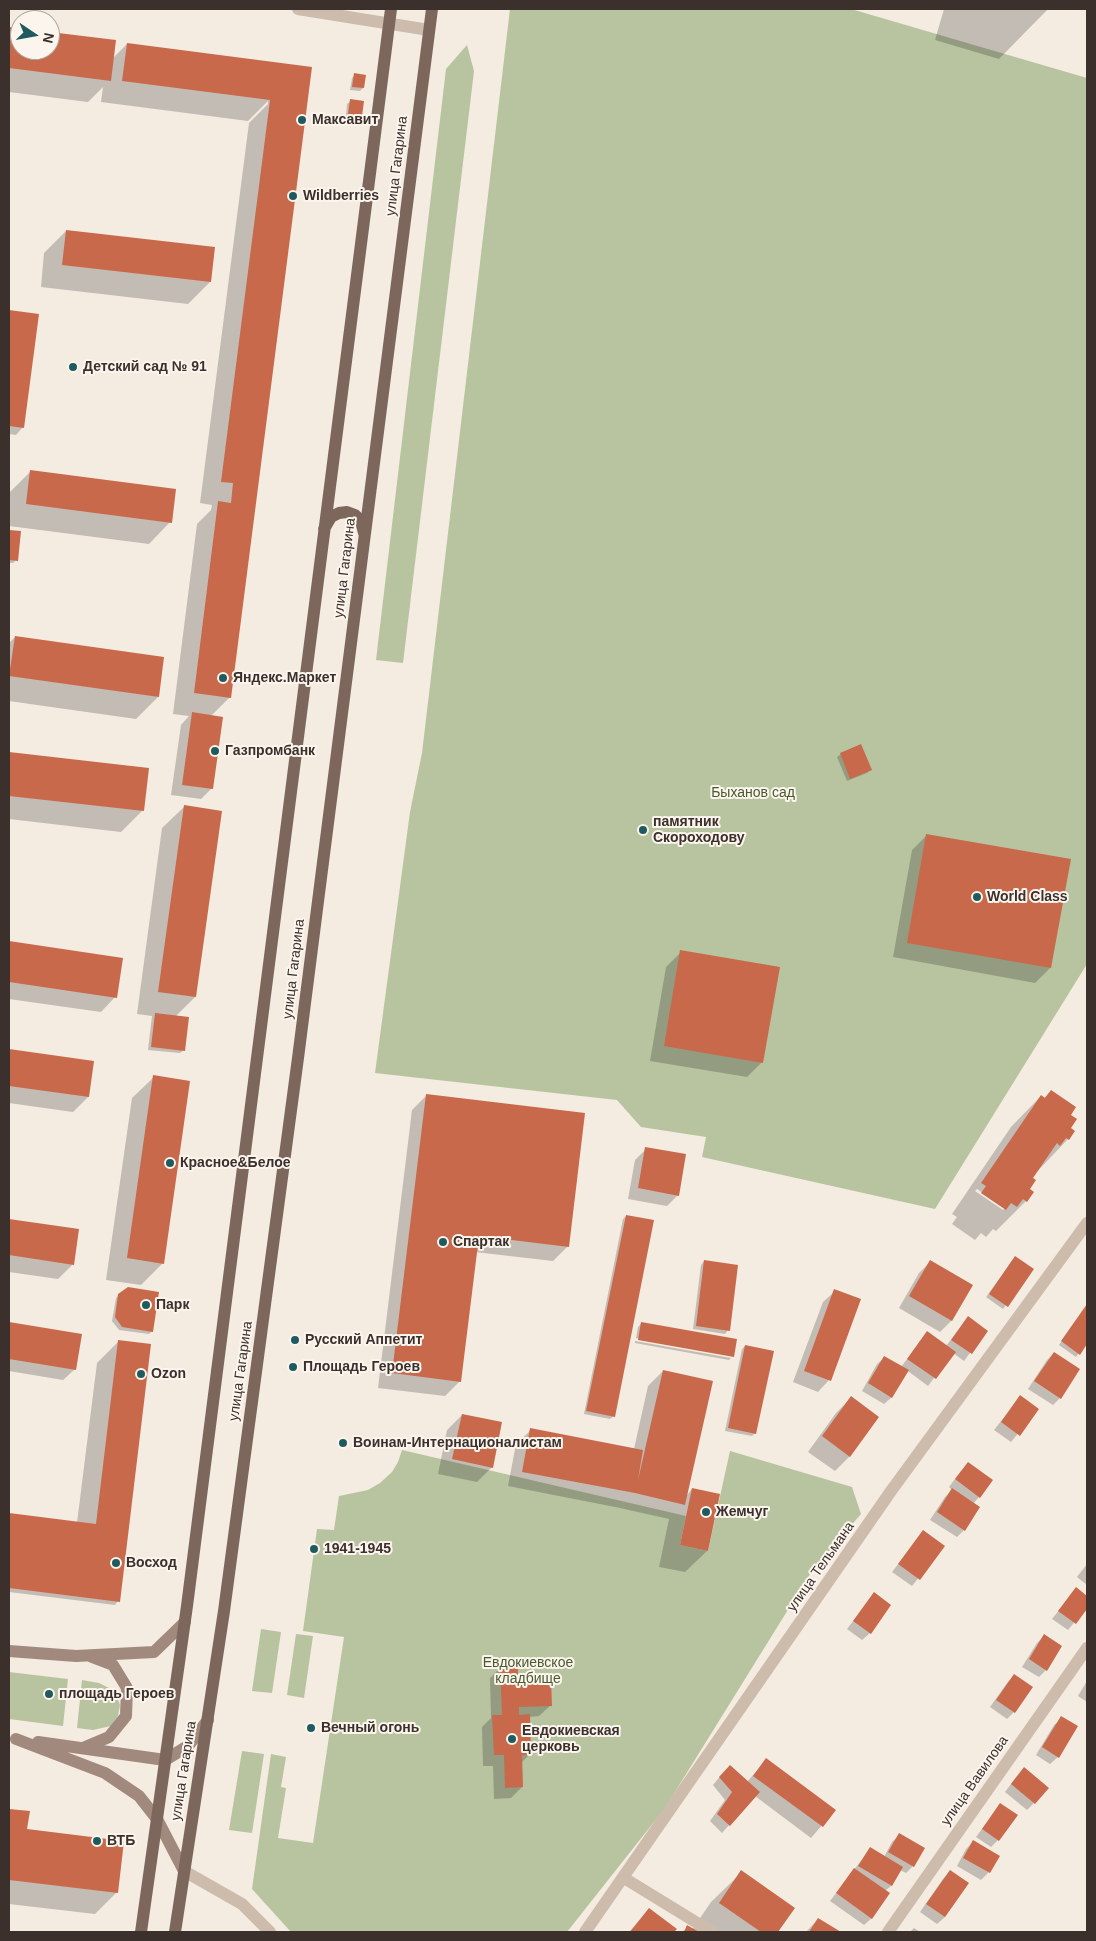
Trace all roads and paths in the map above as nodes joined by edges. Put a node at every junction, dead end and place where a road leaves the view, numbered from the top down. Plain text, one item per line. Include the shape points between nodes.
1 (298, 9) edge
2 (390, 9) edge
3 (432, 9) edge
4 (389, 24) junction
5 (430, 30) junction
6 (323, 532) junction
7 (364, 538) junction
8 (1087, 1224) edge
9 (185, 1622) junction
10 (1087, 1648) edge
11 (9, 1651) edge
12 (88, 1655) junction
13 (208, 1720) junction
14 (12, 1738) edge
15 (82, 1748) junction
16 (165, 1760) junction
17 (157, 1819) junction
18 (184, 1871) junction
19 (624, 1878) junction
20 (141, 1932) edge
21 (175, 1932) edge
22 (270, 1932) edge
23 (585, 1932) edge
24 (712, 1932) edge
25 (888, 1932) edge

1 - 4 street
2 - 4 main road, улица Гагарина
3 - 5 main road, улица Гагарина
4 - 5 street
4 - 6 main road, улица Гагарина
5 - 7 main road, улица Гагарина
6 - 7 main road via 331,517 347,512 362,521
6 - 9 main road, улица Гагарина
7 - 13 main road, улица Гагарина via 298,1058
8 - 19 street, улица Тельмана via 891,1491
9 - 12 main road via 154,1652
9 - 16 main road, улица Гагарина
10 - 25 street, улица Вавилова
11 - 12 main road
12 - 15 main road via 113,1665 127,1688 126,1716 109,1737
13 - 16 main road via 188,1746
13 - 18 main road, улица Гагарина
14 - 15 main road
14 - 17 main road via 105,1773 139,1796
15 - 16 main road
16 - 17 main road, улица Гагарина
17 - 18 main road
17 - 20 main road, улица Гагарина
18 - 21 main road, улица Гагарина
18 - 22 street via 242,1904
19 - 23 street, улица Тельмана
19 - 24 street

